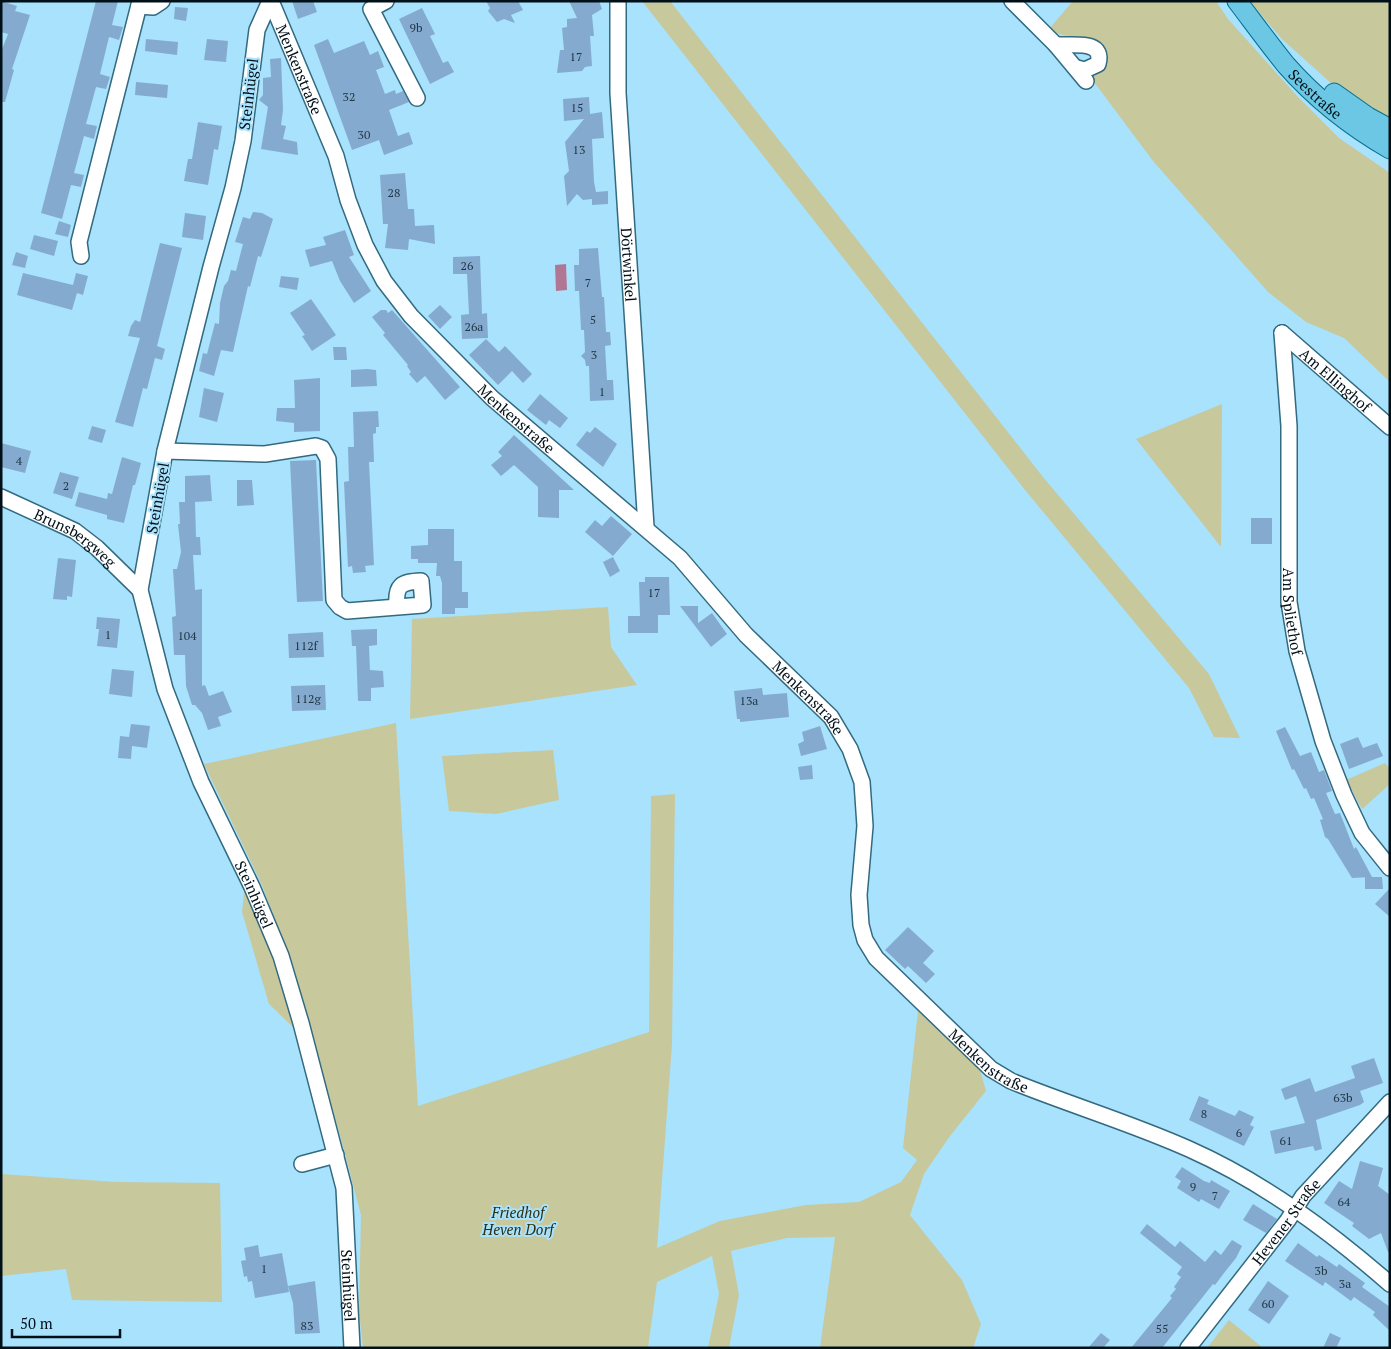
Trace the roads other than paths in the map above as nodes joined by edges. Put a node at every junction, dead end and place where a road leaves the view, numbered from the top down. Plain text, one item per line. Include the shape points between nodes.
1 (162, 1) edge
2 (271, 1) edge
3 (386, 1) edge
4 (618, 1) edge
5 (1012, 1) edge
6 (1237, 1) edge
7 (139, 4) edge
8 (1256, 25) junction
9 (1056, 45) junction
10 (1077, 68) junction
11 (1086, 81) dead end
12 (417, 98) dead end
13 (1390, 129) edge
14 (1390, 149) edge
15 (80, 256) dead end
16 (1282, 333) joint
17 (1390, 427) edge
18 (165, 451) junction
19 (1, 498) edge
20 (646, 527) junction
21 (140, 590) junction
22 (397, 607) dead end
23 (1390, 868) edge
24 (1390, 1102) edge
25 (336, 1155) junction
26 (302, 1164) dead end
27 (1295, 1208) junction
28 (1390, 1284) edge
29 (352, 1348) edge
30 (1188, 1348) edge

1 - 7 street via 153,7
2 - 18 street, Steinhügel via 257,30 243,141 233,188
2 - 20 street, Menkenstraße via 336,156 365,245 384,281 411,316 492,398
3 - 12 street via 371,9
4 - 20 street, Dörtwinkel via 619,103
5 - 9 street
6 - 8 main road, Seestraße
7 - 15 street via 79,242
8 - 13 main road, Seestraße via 1344,101
8 - 14 main road, Seestraße via 1286,65 1313,91 1365,134
9 - 10 street
9 - 10 street via 1088,45 1098,51 1098,64 1085,70
10 - 11 street
16 - 17 street, Am Ellinghof
16 - 23 street, Am Spliethof via 1289,426 1289,602 1297,651 1323,740 1344,795 1362,833
18 - 21 street, Steinhügel
18 - 22 street, Steinhügel via 265,454 316,446 322,448 328,459 334,600 347,611
19 - 21 street, Brunsbergweg via 75,531
20 - 27 street, Menkenstraße via 686,563 746,635 831,717 850,749 862,782 865,805 859,895 861,925 865,940 876,958 978,1058 1011,1081 1189,1149 1225,1166
21 - 25 street, Steinhügel via 172,708 201,782 281,956
24 - 27 street, Hevener Straße
25 - 26 street
25 - 29 street, Steinhügel via 344,1188
27 - 28 street, Menkenstraße
27 - 30 street, Hevener Straße

